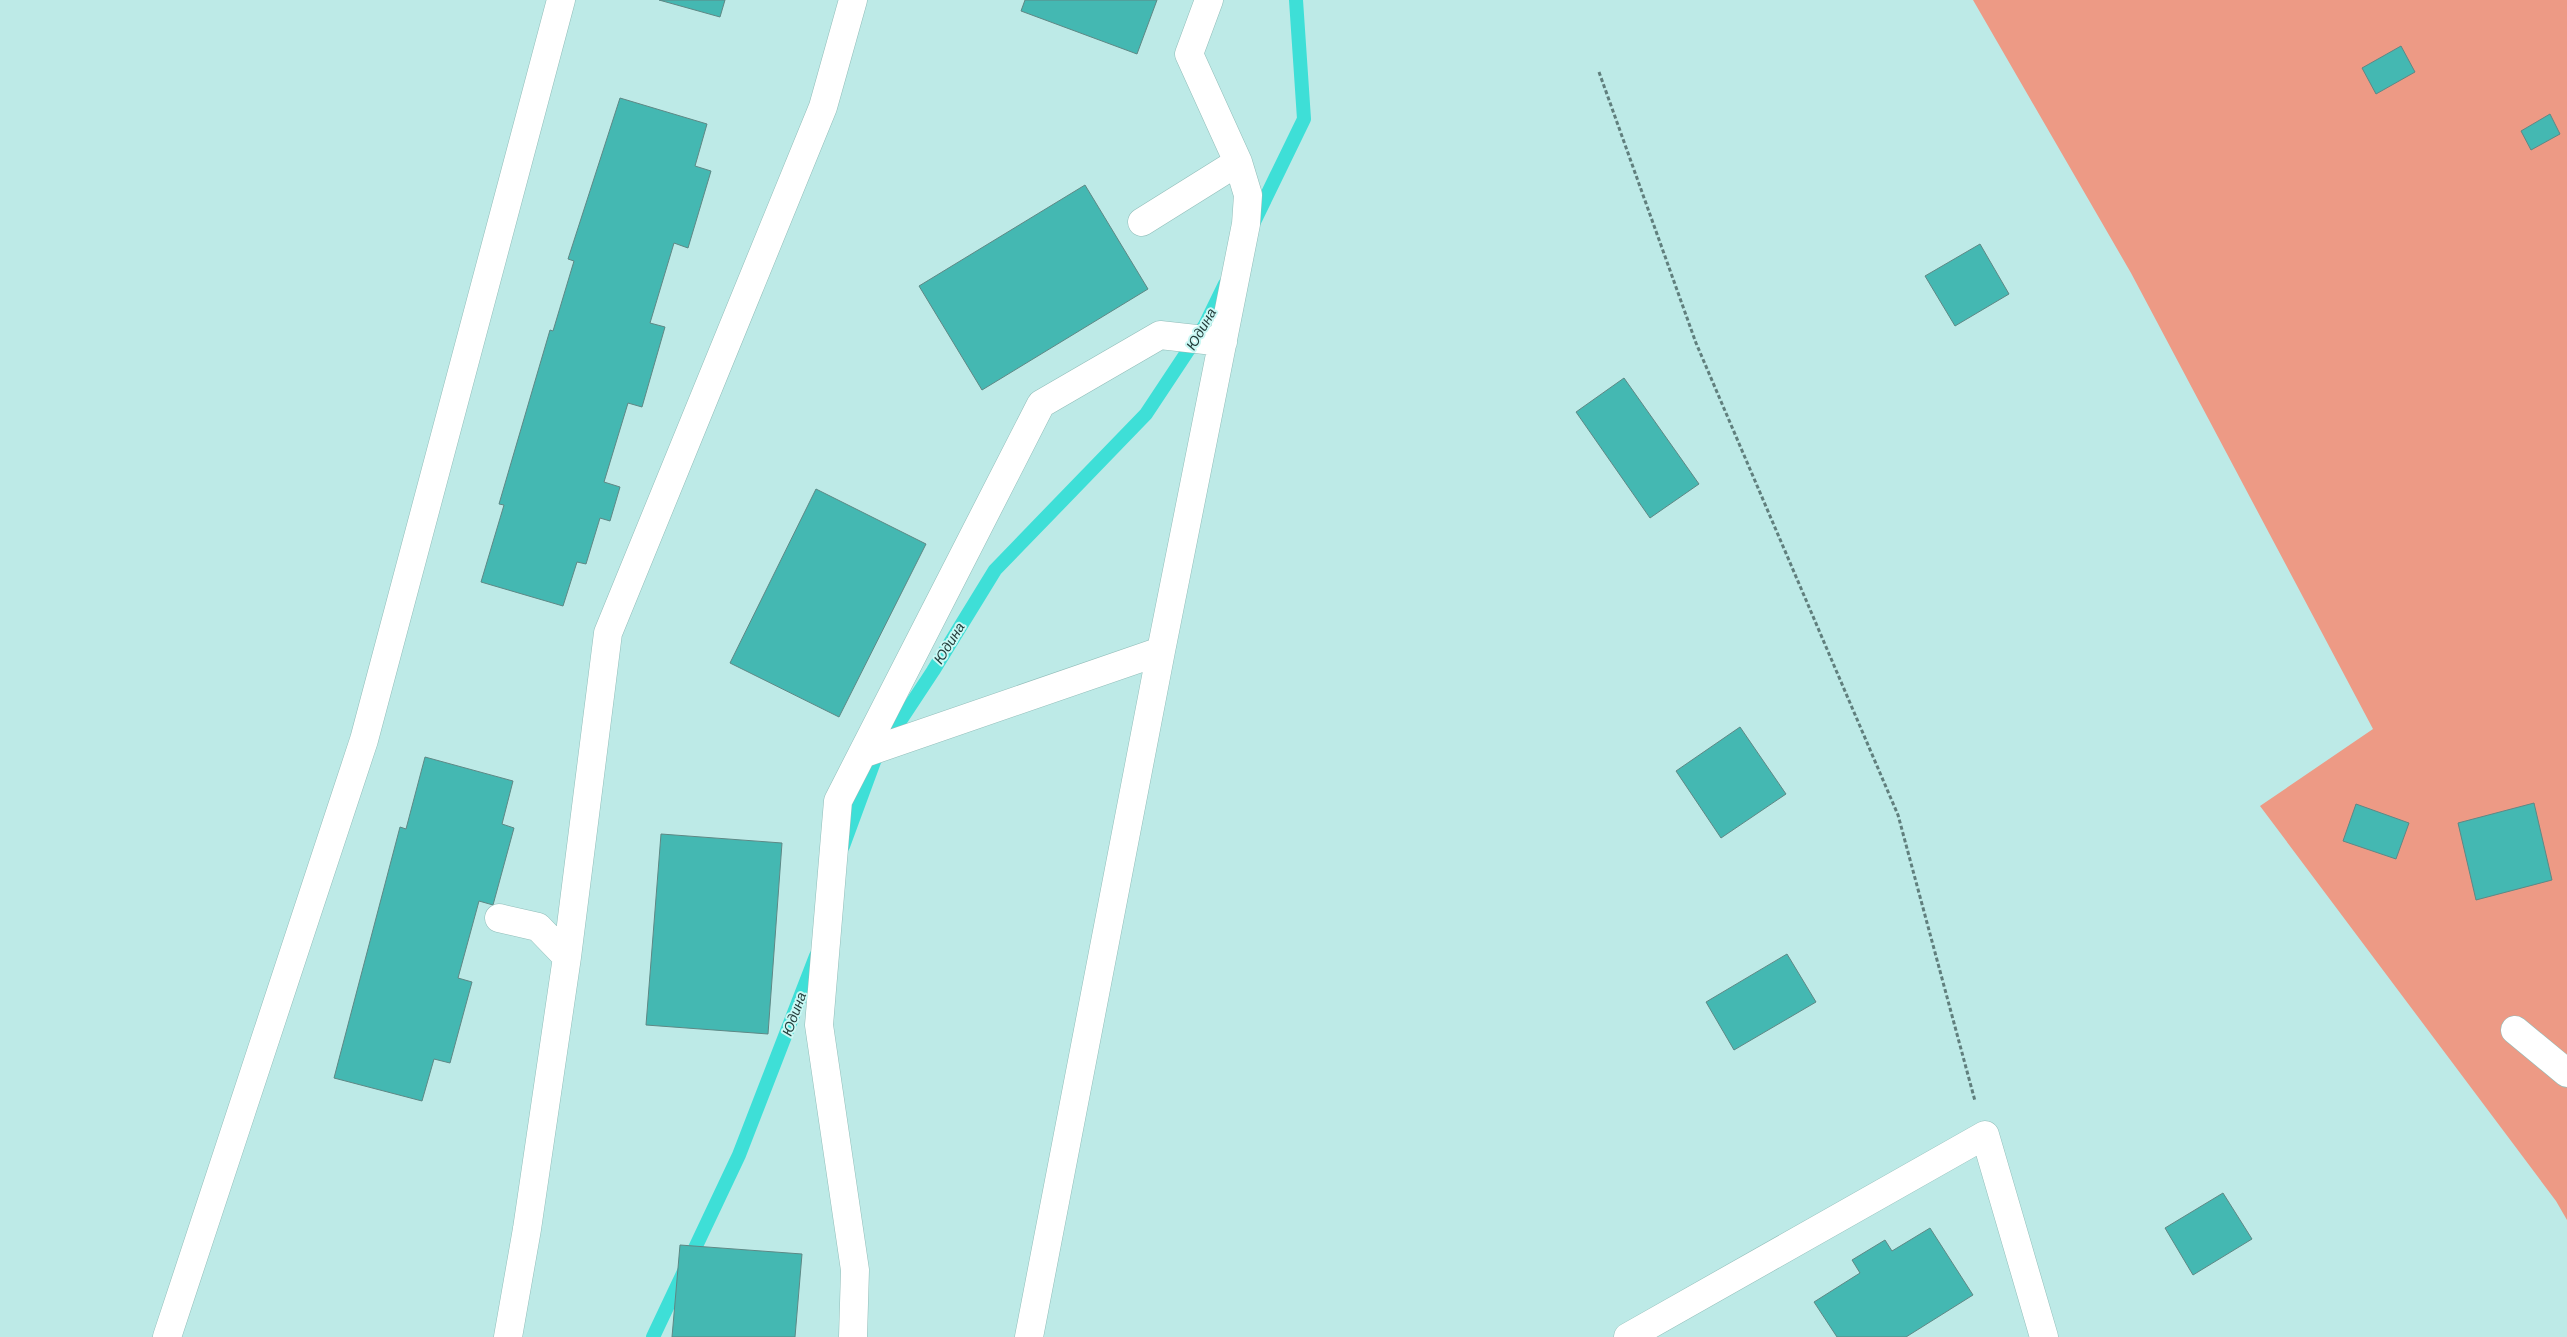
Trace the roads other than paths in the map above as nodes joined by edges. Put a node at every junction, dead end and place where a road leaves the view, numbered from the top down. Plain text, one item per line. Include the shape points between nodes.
1 (561, 0) edge
2 (853, 0) edge
3 (1209, 0) edge
4 (1238, 162) junction
5 (1142, 222) dead end
6 (1223, 342) junction
7 (1161, 651) junction
8 (862, 754) junction
9 (499, 918) dead end
10 (567, 957) junction
11 (2515, 1030) dead end
12 (2567, 1073) edge
13 (167, 1337) edge
14 (508, 1337) edge
15 (853, 1337) edge
16 (1029, 1337) edge
17 (1628, 1337) edge
18 (2044, 1337) edge

1 - 13 street via 364,740
2 - 10 street via 823,107 608,633
3 - 4 street via 1189,54
4 - 5 street
4 - 6 street via 1248,195 1246,224
6 - 7 street
6 - 8 street via 1160,335 1041,404
7 - 8 street
7 - 16 street
8 - 15 street via 838,801 818,1026 855,1270
9 - 10 street via 538,926
10 - 14 street
11 - 12 street
17 - 18 street via 1985,1135

